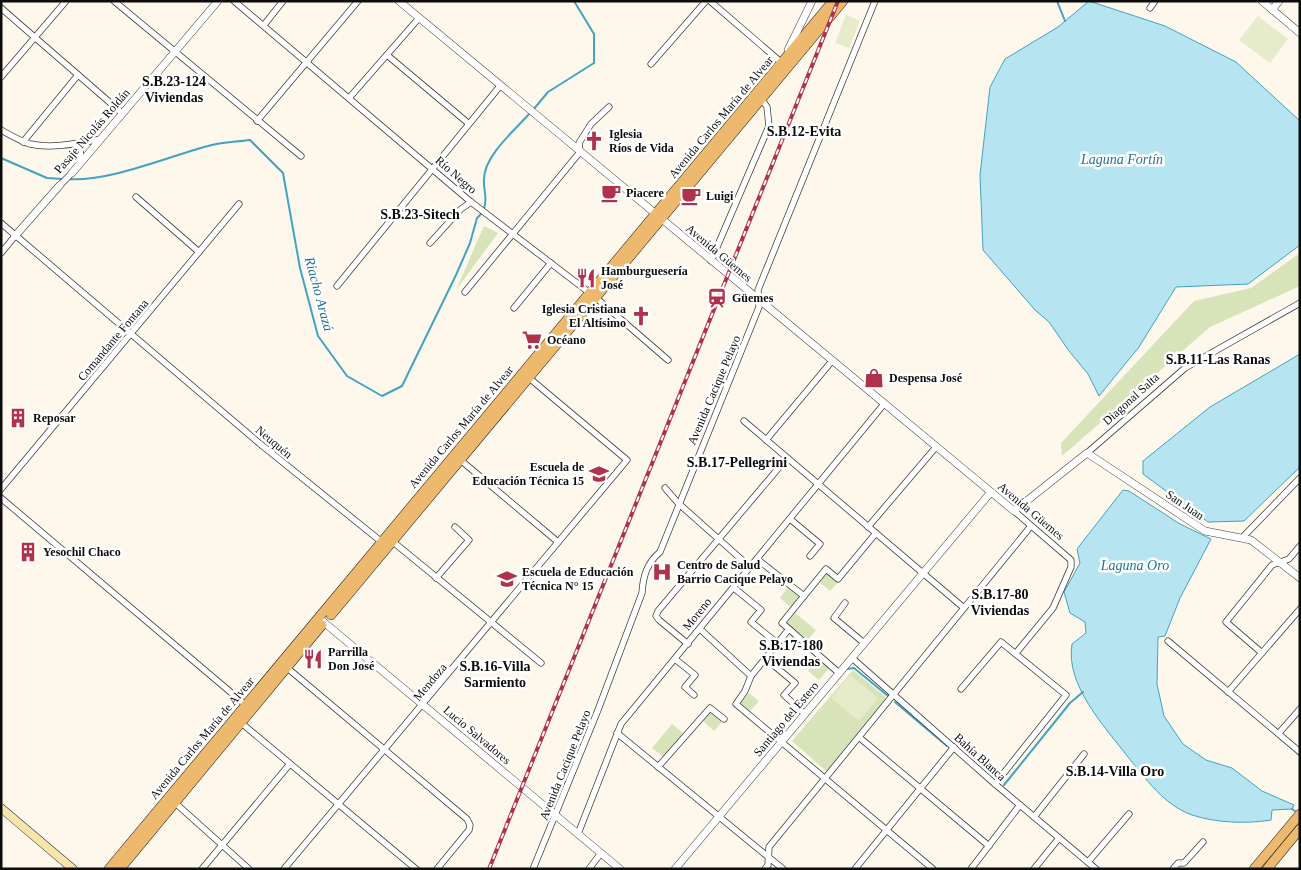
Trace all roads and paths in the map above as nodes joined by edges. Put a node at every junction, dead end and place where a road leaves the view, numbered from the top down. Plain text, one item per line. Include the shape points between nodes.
1 (66, 1) edge
2 (114, 1) edge
3 (218, 1) edge
4 (234, 1) edge
5 (283, 1) edge
6 (358, 1) edge
7 (399, 1) edge
8 (706, 1) edge
9 (710, 1) edge
10 (812, 1) edge
11 (833, 1) edge
12 (842, 1) edge
13 (875, 1) edge
14 (1155, 1) edge
15 (1262, 1) edge
16 (1279, 1) edge
17 (1, 8) edge
18 (1150, 8) dead end
19 (1272, 10) junction
20 (419, 18) junction
21 (264, 24) junction
22 (1300, 33) edge
23 (35, 38) junction
24 (175, 51) junction
25 (387, 55) junction
26 (307, 62) junction
27 (651, 64) dead end
28 (785, 65) junction
29 (78, 75) junction
30 (1, 77) edge
31 (500, 86) junction
32 (350, 97) junction
33 (761, 98) junction
34 (610, 107) dead end
35 (122, 113) junction
36 (258, 121) junction
37 (468, 123) junction
38 (1, 130) edge
39 (101, 139) junction
40 (23, 142) junction
41 (75, 144) junction
42 (580, 152) junction
43 (301, 156) dead end
44 (81, 161) junction
45 (432, 167) junction
46 (72, 173) joint
47 (60, 185) joint
48 (136, 197) dead end
49 (472, 202) junction
50 (239, 204) dead end
51 (658, 217) junction
52 (1, 223) edge
53 (514, 234) junction
54 (16, 236) junction
55 (430, 243) dead end
56 (199, 252) junction
57 (1, 253) edge
58 (711, 261) junction
59 (551, 263) junction
60 (337, 286) dead end
61 (465, 292) dead end
62 (592, 295) junction
63 (758, 300) junction
64 (1300, 304) edge
65 (514, 308) dead end
66 (131, 335) junction
67 (668, 360) dead end
68 (832, 361) junction
69 (525, 375) junction
70 (884, 404) junction
71 (744, 421) dead end
72 (766, 440) junction
73 (936, 447) junction
74 (1087, 453) junction
75 (457, 457) junction
76 (787, 458) junction
77 (1300, 478) edge
78 (818, 484) junction
79 (665, 488) dead end
80 (1, 489) edge
81 (991, 492) junction
82 (1, 498) edge
83 (678, 503) junction
84 (1014, 511) junction
85 (790, 519) junction
86 (1031, 526) junction
87 (455, 527) dead end
88 (868, 527) junction
89 (876, 533) junction
90 (1242, 538) junction
91 (718, 539) junction
92 (392, 541) junction
93 (558, 542) junction
94 (381, 543) junction
95 (1300, 546) edge
96 (810, 556) dead end
97 (757, 559) junction
98 (1280, 562) junction
99 (750, 567) junction
100 (922, 573) junction
101 (436, 578) junction
102 (1300, 578) edge
103 (734, 588) junction
104 (804, 596) junction
105 (845, 603) dead end
106 (964, 608) junction
107 (1300, 609) edge
108 (322, 620) junction
109 (491, 623) junction
110 (700, 629) junction
111 (789, 629) junction
112 (1168, 640) dead end
113 (777, 643) junction
114 (864, 643) junction
115 (688, 644) junction
116 (1016, 653) junction
117 (1262, 653) junction
118 (765, 658) junction
119 (852, 658) junction
120 (675, 659) junction
121 (541, 663) dead end
122 (284, 665) junction
123 (839, 673) junction
124 (750, 676) junction
125 (961, 689) dead end
126 (1228, 692) junction
127 (694, 695) dead end
128 (895, 695) junction
129 (424, 705) junction
130 (247, 706) junction
131 (1300, 709) edge
132 (805, 714) junction
133 (724, 719) dead end
134 (238, 720) junction
135 (1279, 733) junction
136 (617, 734) junction
137 (860, 738) junction
138 (782, 742) junction
139 (954, 747) junction
140 (385, 750) junction
141 (1300, 752) edge
142 (1084, 754) dead end
143 (289, 765) junction
144 (658, 767) junction
145 (826, 779) junction
146 (995, 784) junction
147 (919, 789) junction
148 (172, 800) junction
149 (338, 805) junction
150 (1020, 805) junction
151 (1, 808) edge
152 (1129, 814) dead end
153 (1300, 814) edge
154 (556, 815) junction
155 (720, 816) junction
156 (1034, 817) junction
157 (1300, 829) edge
158 (887, 830) junction
159 (578, 834) junction
160 (1059, 838) junction
161 (1203, 842) dead end
162 (221, 845) junction
163 (989, 846) junction
164 (602, 853) junction
165 (768, 856) junction
166 (1088, 862) junction
167 (73, 869) edge
168 (109, 869) edge
169 (120, 869) edge
170 (202, 869) edge
171 (250, 869) edge
172 (284, 869) edge
173 (416, 869) edge
174 (437, 869) edge
175 (533, 869) edge
176 (589, 869) edge
177 (620, 869) edge
178 (675, 869) edge
179 (764, 869) edge
180 (783, 869) edge
181 (855, 869) edge
182 (933, 869) edge
183 (971, 869) edge
184 (1034, 869) edge
185 (1096, 869) edge
186 (1173, 869) edge
187 (1254, 869) edge
188 (1267, 869) edge

1 - 23 street
2 - 24 street
3 - 24 street, Pasaje Nicolás Roldán
4 - 21 street, Río Negro
5 - 21 street
6 - 26 street
7 - 20 street, Avenida Güemes
8 - 27 street
9 - 28 street
10 - 28 street
11 - 28 main road, Avenida Carlos María de Alvear
12 - 28 main road, Avenida Carlos María de Alvear
13 - 63 street, Avenida Cacique Pelayo via 758,290
14 - 18 street
15 - 19 street
16 - 19 street
17 - 23 street
19 - 22 street
20 - 25 street
20 - 31 street, Avenida Güemes
21 - 26 street, Río Negro
23 - 29 street
23 - 30 street
24 - 35 street, Pasaje Nicolás Roldán
24 - 36 street
25 - 32 street
25 - 37 street
26 - 32 street, Río Negro
26 - 36 street
28 - 33 main road, Avenida Carlos María de Alvear
28 - 51 main road, Avenida Carlos María de Alvear
29 - 35 street
29 - 40 street
31 - 37 street
31 - 42 street, Avenida Güemes
32 - 45 street, Río Negro
33 - 51 main road, Avenida Carlos María de Alvear
33 - 58 street via 767,107 769,126
34 - 42 street via 592,124 579,143
35 - 39 street, Pasaje Nicolás Roldán
36 - 43 street
37 - 45 street
38 - 40 street
39 - 41 street
39 - 44 street, Pasaje Nicolás Roldán
40 - 41 street
41 - 44 street via 80,148
42 - 51 street, Avenida Güemes
42 - 53 street
44 - 46 street, Pasaje Nicolás Roldán
45 - 49 street, Río Negro
45 - 60 street
46 - 47 street, Pasaje Nicolás Roldán
47 - 54 street, Pasaje Nicolás Roldán
48 - 56 street
49 - 53 street, Río Negro
49 - 55 street via 461,209
50 - 56 street, Comandante Fontana
51 - 58 street, Avenida Güemes
51 - 62 main road, Avenida Carlos María de Alvear
52 - 54 street, Neuquén
53 - 59 street, Río Negro
53 - 61 street
54 - 57 street, Pasaje Nicolás Roldán
54 - 66 street, Neuquén
56 - 66 street, Comandante Fontana
58 - 63 street, Avenida Güemes
59 - 62 street, Río Negro
59 - 65 street
62 - 67 street, Río Negro
62 - 69 main road, Avenida Carlos María de Alvear
63 - 68 street, Avenida Güemes
63 - 83 street, Avenida Cacique Pelayo via 759,307
64 - 74 street, Diagonal Salta via 1184,368
66 - 80 street, Comandante Fontana
66 - 94 street, Neuquén
68 - 70 street, Avenida Güemes
68 - 72 street
69 - 75 main road, Avenida Carlos María de Alvear
69 - 93 street, Mendoza via 627,460
70 - 73 street, Avenida Güemes
70 - 78 street, Moreno
71 - 72 street
72 - 76 street
73 - 81 street, Avenida Güemes
73 - 88 street
74 - 84 street, Diagonal Salta
74 - 90 street, San Juan via 1205,531
75 - 92 main road, Avenida Carlos María de Alvear
75 - 93 street
75 - 94 main road, Avenida Carlos María de Alvear
76 - 78 street
76 - 91 street
77 - 90 street
78 - 85 street, Moreno
78 - 88 street
79 - 83 street
81 - 84 street, Avenida Güemes
81 - 100 street, Santiago del Estero
82 - 130 street
83 - 91 street
83 - 154 street, Avenida Cacique Pelayo via 660,552 650,560 643,578 642,593
84 - 86 street, Avenida Güemes
85 - 96 street via 820,544
85 - 97 street, Moreno
86 - 106 street
86 - 116 street, Avenida Güemes via 1071,560 1071,567 1054,608
87 - 101 street via 470,540
88 - 89 street
89 - 100 street
89 - 104 street via 838,578 826,569
90 - 98 street, San Juan via 1259,545
91 - 99 street
91 - 115 street via 656,616
92 - 94 street
92 - 101 street
92 - 108 main road, Avenida Carlos María de Alvear
93 - 109 street, Mendoza
94 - 108 main road, Avenida Carlos María de Alvear
95 - 98 street via 1289,559
97 - 99 street, Moreno
97 - 104 street
98 - 102 street, San Juan
98 - 117 street via 1272,565 1226,622
99 - 103 street, Moreno
100 - 106 street
100 - 114 street, Santiago del Estero
101 - 109 street
103 - 110 street, Moreno
103 - 113 street via 761,610 751,622
104 - 111 street via 782,623
105 - 114 street via 834,618
106 - 128 street
107 - 117 street
108 - 122 main road, Avenida Carlos María de Alvear
108 - 129 street, Lucio Salvadores
109 - 121 street
109 - 129 street, Mendoza
110 - 115 street, Moreno
110 - 124 street
111 - 113 street
111 - 123 street
112 - 126 street
113 - 118 street
114 - 119 street, Santiago del Estero
115 - 120 street, Moreno
116 - 125 street via 1001,642
116 - 146 street via 1066,696
117 - 126 street
118 - 124 street
118 - 132 street via 794,683 784,695
119 - 123 street, Santiago del Estero
119 - 128 street, Bahía Blanca
120 - 127 street via 695,675 685,688
120 - 136 street, Moreno via 620,724
122 - 130 main road, Avenida Carlos María de Alvear
122 - 134 main road, Avenida Carlos María de Alvear
122 - 140 street
123 - 132 street, Santiago del Estero
124 - 138 street via 736,704
126 - 135 street
128 - 137 street
128 - 139 street, Bahía Blanca
129 - 140 street, Mendoza
129 - 154 street, Lucio Salvadores
130 - 134 main road, Avenida Carlos María de Alvear
131 - 135 street
132 - 138 street, Santiago del Estero
133 - 144 street via 710,708
134 - 143 street
134 - 148 main road, Avenida Carlos María de Alvear
135 - 141 street
136 - 144 street
136 - 159 street, Moreno
137 - 145 street
137 - 147 street
138 - 145 street
138 - 155 street, Santiago del Estero
139 - 146 street, Bahía Blanca
139 - 147 street
140 - 149 street, Mendoza
140 - 174 street via 467,819 470,825
142 - 156 street
143 - 149 street
143 - 162 street
144 - 155 street
145 - 158 street
145 - 165 street via 769,847
146 - 150 street, Bahía Blanca
147 - 158 street
147 - 163 street
148 - 162 street
148 - 168 main road, Avenida Carlos María de Alvear
148 - 169 main road, Avenida Carlos María de Alvear
149 - 172 street, Mendoza
149 - 173 street
150 - 156 street, Bahía Blanca
150 - 163 street
151 - 167 main road
152 - 166 street
153 - 187 main road
154 - 159 street, Lucio Salvadores
154 - 175 street, Avenida Cacique Pelayo
155 - 165 street
155 - 178 street, Santiago del Estero
156 - 160 street, Bahía Blanca
157 - 188 main road
158 - 181 street
158 - 182 street
159 - 164 street, Lucio Salvadores
160 - 166 street, Bahía Blanca
160 - 184 street
161 - 186 street via 1184,864 1178,863
162 - 170 street
162 - 171 street
163 - 183 street
164 - 176 street
164 - 177 street, Lucio Salvadores
165 - 179 street via 768,865
165 - 180 street
166 - 185 street, Bahía Blanca

